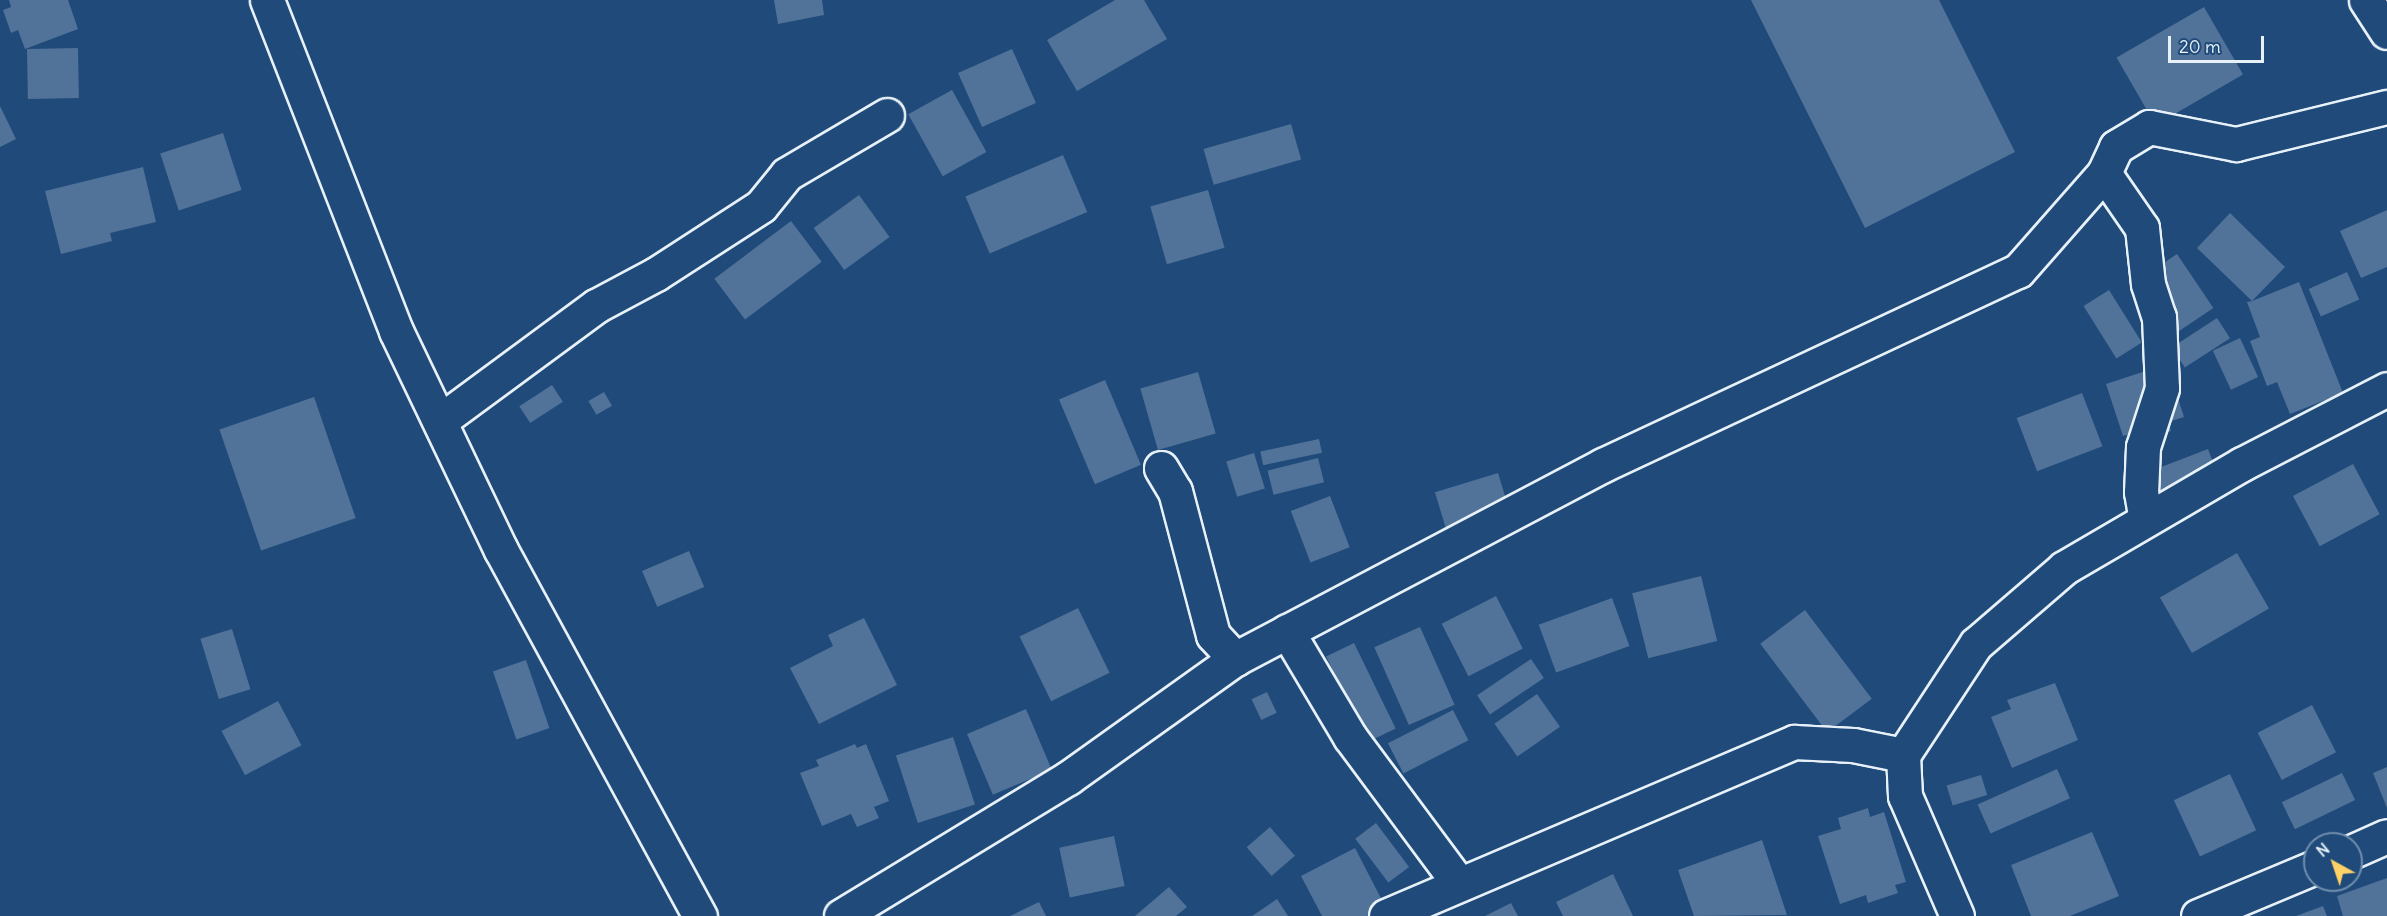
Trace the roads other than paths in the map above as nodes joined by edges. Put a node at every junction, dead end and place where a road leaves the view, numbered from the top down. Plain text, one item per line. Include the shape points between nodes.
1 (267, 0) edge
2 (2366, 0) edge
3 (2387, 32) edge
4 (2387, 107) edge
5 (887, 115) dead end
6 (2104, 173) junction
7 (2387, 390) edge
8 (440, 421) junction
9 (1161, 468) dead end
10 (2146, 520) junction
11 (1287, 632) junction
12 (1235, 659) junction
13 (1903, 756) junction
14 (2387, 836) edge
15 (2363, 847) edge
16 (2303, 872) edge
17 (1458, 884) junction
18 (700, 916) edge
19 (841, 916) edge
20 (1386, 916) edge
21 (1957, 916) edge
22 (2198, 916) edge

1 - 8 street via 396,331
2 - 3 street
4 - 6 street via 2236,144 2150,127 2116,147
5 - 8 street via 787,174 761,206 656,274 596,306
6 - 10 street via 2142,228 2148,284 2159,317 2162,388 2144,447 2141,492
6 - 11 street via 2018,271 1603,465
7 - 10 street via 2242,464
8 - 18 street via 501,550
9 - 12 street via 1175,491 1213,635
10 - 13 street via 2064,568 1976,644
11 - 12 street
11 - 17 street via 1350,737
12 - 19 street via 1068,778
13 - 17 street via 1853,745 1794,742
13 - 21 street via 1905,796
14 - 15 street
16 - 22 street
17 - 20 street

